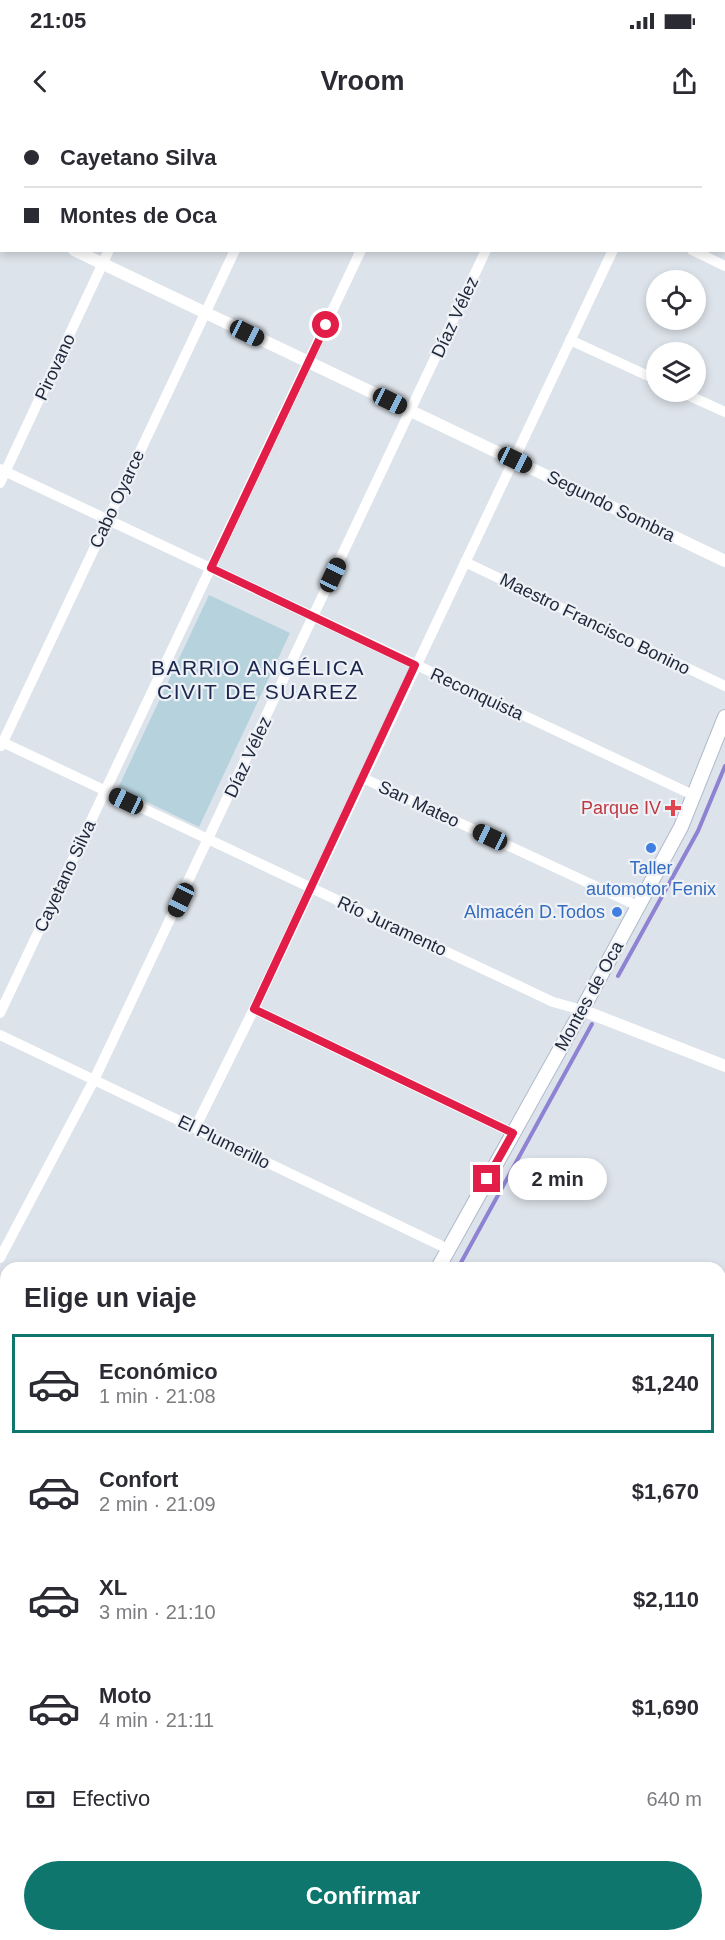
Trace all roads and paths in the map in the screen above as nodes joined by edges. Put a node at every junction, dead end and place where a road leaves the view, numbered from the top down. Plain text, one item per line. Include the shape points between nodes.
1 (78, 252) edge
2 (109, 252) edge
3 (234, 252) edge
4 (360, 252) edge
5 (485, 252) edge
6 (611, 252) edge
7 (696, 252) edge
8 (103, 264) junction
9 (725, 266) edge
10 (206, 314) junction
11 (570, 340) junction
12 (308, 362) junction
13 (646, 375) edge
14 (703, 402) edge
15 (410, 411) junction
16 (725, 412) edge
17 (515, 460) junction
18 (3, 470) edge
19 (0, 483) edge
20 (107, 519) junction
21 (725, 561) edge
22 (465, 562) junction
23 (211, 568) junction
24 (313, 617) junction
25 (415, 665) junction
26 (725, 686) edge
27 (725, 717) edge
28 (1, 743) edge
29 (363, 778) junction
30 (105, 791) junction
31 (695, 796) junction
32 (209, 840) junction
33 (311, 888) junction
34 (638, 906) junction
35 (254, 1009) junction
36 (582, 1010) junction
37 (0, 1014) edge
38 (0, 1035) edge
39 (725, 1066) edge
40 (94, 1080) junction
41 (195, 1128) junction
42 (513, 1133) junction
43 (448, 1249) junction
44 (0, 1258) edge
45 (441, 1262) edge

1 - 8 street, Segundo Sombra
2 - 8 street, Pirovano
3 - 10 street, Cabo Oyarce
4 - 12 street, Cayetano Silva
5 - 15 street, Díaz Vélez
6 - 11 street
7 - 9 street
8 - 10 street, Segundo Sombra
8 - 18 street, Pirovano
10 - 12 street, Segundo Sombra
10 - 20 street, Cabo Oyarce
11 - 13 street
11 - 17 street
12 - 15 street, Segundo Sombra
12 - 23 street, Cayetano Silva
14 - 16 street
15 - 17 street, Segundo Sombra
15 - 24 street, Díaz Vélez
17 - 21 street, Segundo Sombra
17 - 22 street
18 - 19 street, Pirovano
18 - 20 street, Reconquista
20 - 23 street, Reconquista
20 - 28 street, Cabo Oyarce
22 - 25 street
22 - 26 street, Maestro Francisco Bonino
23 - 24 street, Reconquista
23 - 30 street, Cayetano Silva
24 - 25 street, Reconquista
24 - 32 street, Díaz Vélez
25 - 29 street
25 - 31 street, Reconquista
27 - 31 main road, Montes de Oca
28 - 30 street, Río Juramento
29 - 33 street
29 - 34 street, San Mateo
30 - 32 street, Río Juramento
30 - 37 street, Cayetano Silva
31 - 34 main road, Montes de Oca
32 - 33 street, Río Juramento
32 - 40 street, Díaz Vélez
33 - 35 street
33 - 36 street, Río Juramento via 553,1002
34 - 36 main road, Montes de Oca
35 - 41 street
35 - 42 street
36 - 39 street, Río Juramento
36 - 42 main road, Montes de Oca
38 - 40 street, El Plumerillo
40 - 41 street, El Plumerillo
40 - 44 street, Díaz Vélez
41 - 43 street, El Plumerillo
42 - 43 main road, Montes de Oca
43 - 45 main road, Montes de Oca

